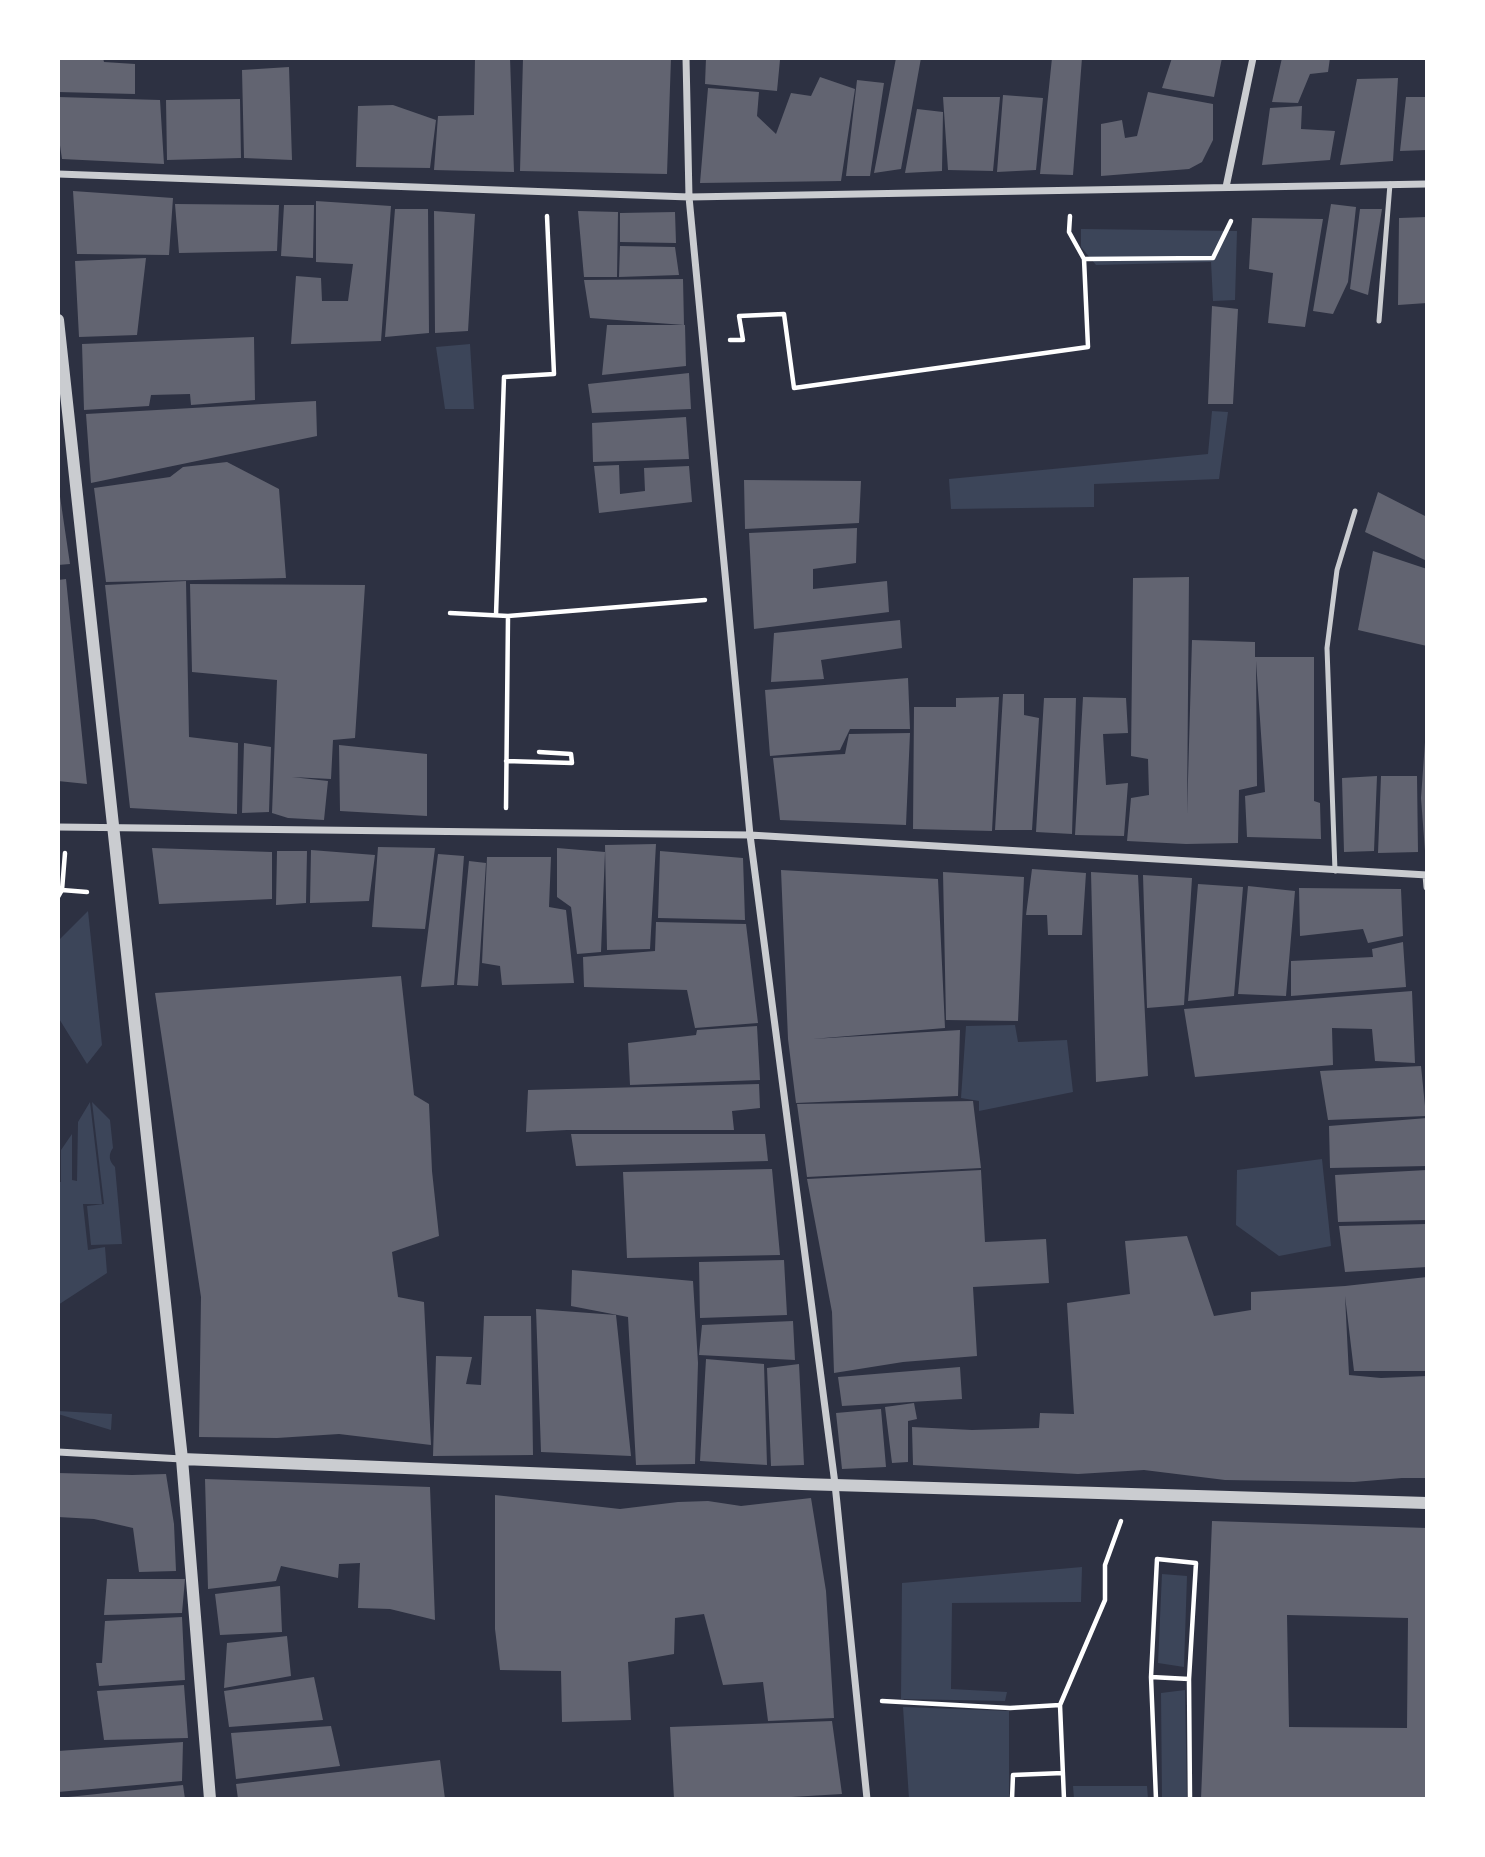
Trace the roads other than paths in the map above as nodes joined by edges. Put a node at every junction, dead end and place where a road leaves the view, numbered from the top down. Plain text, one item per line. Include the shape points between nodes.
1 (686, 58) edge
2 (1253, 58) edge
3 (58, 174) edge
4 (1390, 184) junction
5 (1427, 184) edge
6 (1226, 187) junction
7 (689, 197) junction
8 (58, 320) edge
9 (1379, 321) dead end
10 (1355, 512) dead end
11 (114, 826) junction
12 (58, 827) edge
13 (750, 835) junction
14 (1335, 871) junction
15 (1427, 875) edge
16 (1427, 887) edge
17 (58, 1452) edge
18 (182, 1459) junction
19 (835, 1484) junction
20 (1427, 1503) edge
21 (210, 1799) edge
22 (867, 1799) edge

1 - 7 street
2 - 6 street
3 - 7 street
4 - 5 street
4 - 6 street
4 - 9 lane
6 - 7 street
7 - 13 street
8 - 11 street
10 - 14 lane via 1337,570 1327,648
11 - 12 street
11 - 13 street
11 - 18 street
13 - 14 street
13 - 19 street
14 - 15 street
15 - 16 street
17 - 18 street
18 - 19 street
18 - 21 street
19 - 20 street
19 - 22 street

